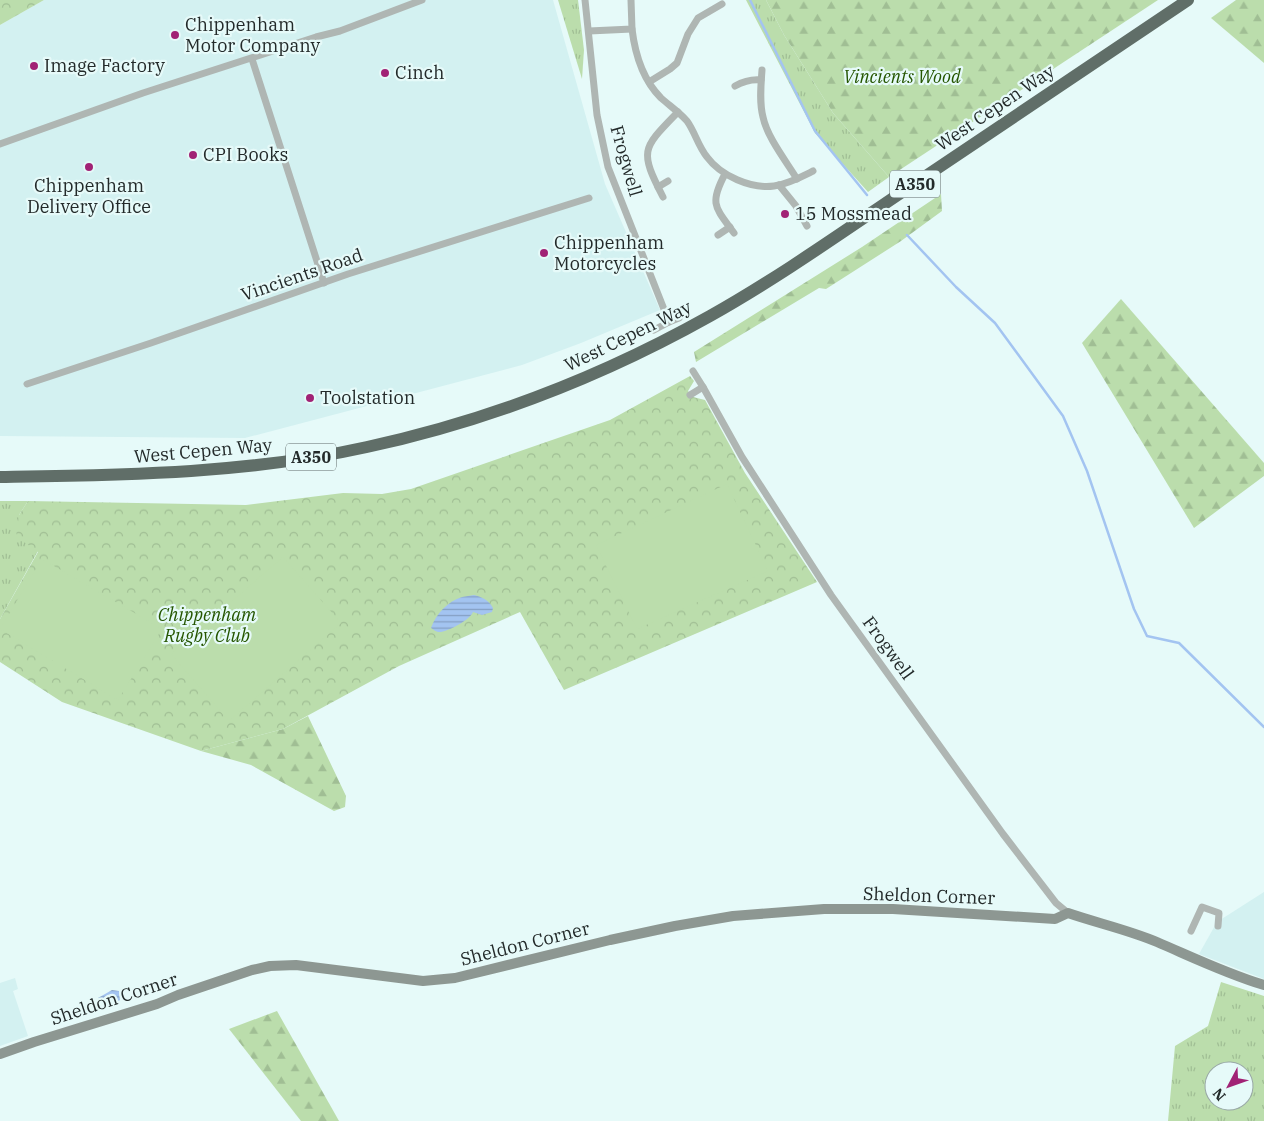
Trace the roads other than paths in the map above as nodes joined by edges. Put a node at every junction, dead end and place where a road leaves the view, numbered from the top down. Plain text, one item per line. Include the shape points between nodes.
1 (422, 0) edge
2 (585, 0) edge
3 (631, 0) edge
4 (1188, 0) edge
5 (722, 4) dead end
6 (632, 29) junction
7 (588, 31) junction
8 (252, 59) junction
9 (762, 70) dead end
10 (761, 80) junction
11 (648, 82) junction
12 (735, 86) dead end
13 (678, 112) junction
14 (0, 144) edge
15 (813, 171) dead end
16 (725, 174) junction
17 (797, 179) junction
18 (668, 180) dead end
19 (779, 185) junction
20 (658, 187) junction
21 (663, 197) dead end
22 (589, 198) dead end
23 (806, 226) dead end
24 (718, 235) dead end
25 (324, 283) junction
26 (680, 318) dead end
27 (669, 322) junction
28 (654, 330) dead end
29 (693, 371) dead end
30 (27, 384) dead end
31 (703, 386) junction
32 (690, 395) dead end
33 (0, 477) edge
34 (1068, 914) junction
35 (1218, 926) dead end
36 (1191, 931) dead end
37 (1264, 985) edge
38 (0, 1054) edge

1 - 8 street
2 - 7 street, Frogwell
3 - 6 street
4 - 33 highway, West Cepen Way / A350 via 749,293 678,333 556,390 454,425 370,447 296,460 162,473
5 - 11 street via 698,18 677,63
6 - 7 street
6 - 11 street via 637,56
7 - 27 street, Frogwell via 597,115 608,167
8 - 14 street via 143,93
8 - 25 street
9 - 10 street
10 - 12 street via 745,81
10 - 17 street via 763,120
11 - 13 street
13 - 16 street via 706,156
13 - 20 street via 657,133 648,148 647,162
15 - 17 street
16 - 19 street via 755,184
16 - 24 street via 715,202 718,212 732,230
17 - 19 street
18 - 20 street
19 - 23 street via 796,206
20 - 21 street
22 - 25 street, Vincients Road
25 - 30 street, Vincients Road
26 - 27 street
27 - 28 street
29 - 31 street, Frogwell
31 - 32 street
31 - 34 street, Frogwell via 742,457 831,595 1004,834
34 - 37 street via 1154,941
34 - 38 street, Sheldon Corner via 1054,918 893,909 733,916 610,940 456,978 423,981 296,965 270,966
35 - 36 street via 1219,913 1202,907

